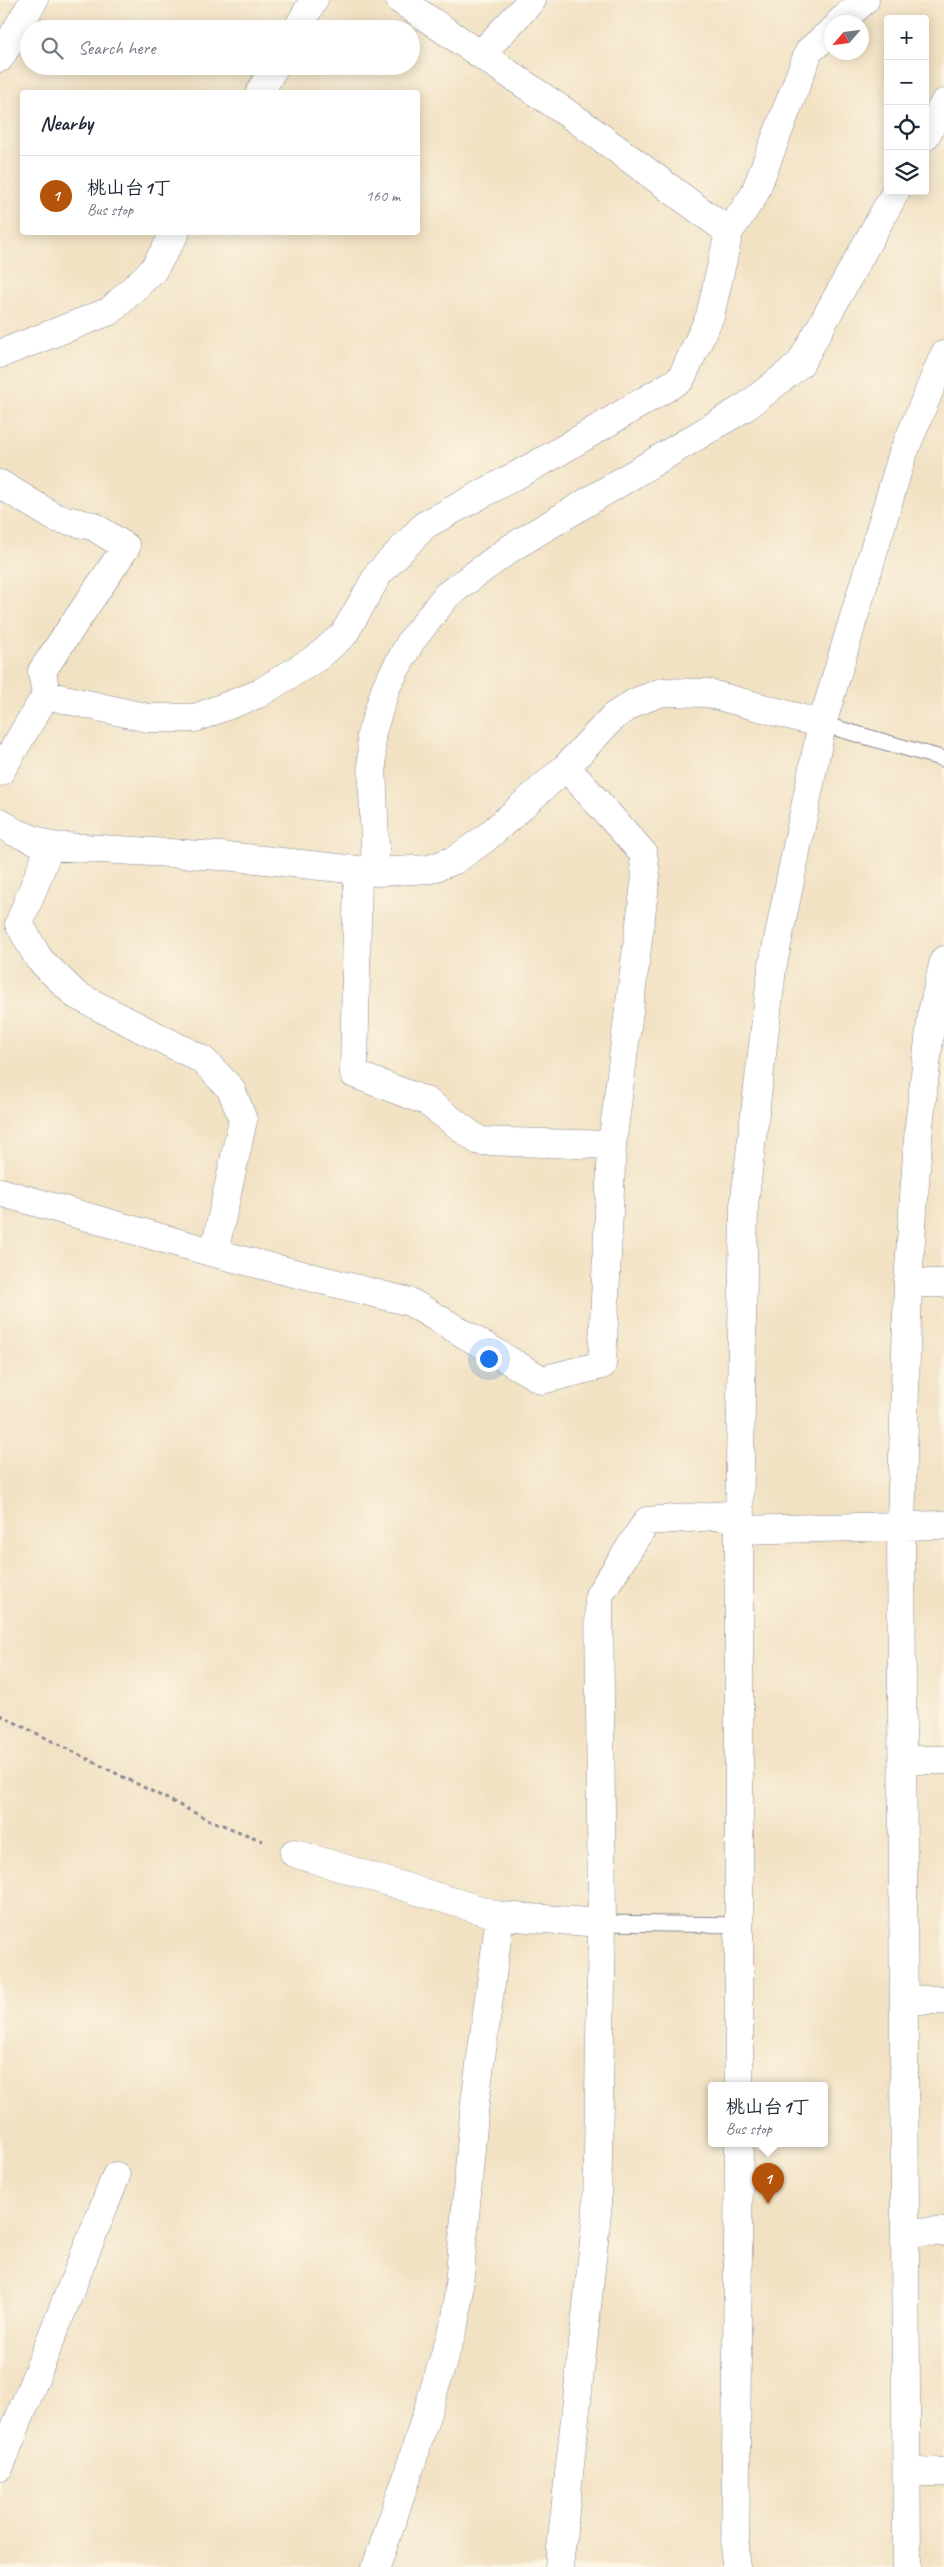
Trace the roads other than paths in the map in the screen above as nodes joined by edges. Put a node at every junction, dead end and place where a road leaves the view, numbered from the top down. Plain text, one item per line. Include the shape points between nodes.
1 (34, 0) edge
2 (314, 0) edge
3 (400, 0) edge
4 (532, 0) edge
5 (864, 0) edge
6 (848, 15) edge
7 (22, 20) edge
8 (302, 20) edge
9 (20, 24) edge
10 (824, 38) edge
11 (481, 54) junction
12 (0, 58) edge
13 (270, 75) edge
14 (261, 90) edge
15 (944, 103) edge
16 (929, 130) edge
17 (894, 195) edge
18 (729, 232) junction
19 (174, 235) edge
20 (0, 354) edge
21 (944, 355) edge
22 (0, 484) edge
23 (46, 695) junction
24 (822, 724) junction
25 (944, 759) edge
26 (566, 767) junction
27 (0, 772) edge
28 (0, 822) edge
29 (50, 846) junction
30 (367, 871) junction
31 (944, 960) edge
32 (938, 1013) edge
33 (612, 1145) junction
34 (0, 1192) edge
35 (214, 1253) junction
36 (908, 1283) junction
37 (944, 1283) edge
38 (740, 1522) junction
39 (901, 1525) junction
40 (944, 1525) edge
41 (903, 1760) junction
42 (944, 1760) edge
43 (294, 1853) road end
44 (500, 1916) junction
45 (602, 1923) junction
46 (740, 1925) junction
47 (905, 2000) junction
48 (944, 2000) edge
49 (739, 2082) edge
50 (739, 2147) edge
51 (116, 2176) dead end
52 (907, 2231) junction
53 (944, 2232) edge
54 (0, 2466) edge
55 (907, 2472) junction
56 (944, 2472) edge
57 (376, 2567) edge
58 (559, 2567) edge
59 (735, 2567) edge
60 (907, 2567) edge

1 - 7 street
2 - 8 street
3 - 11 street
4 - 11 street
5 - 6 street
9 - 12 street
10 - 18 street via 809,51 754,195
11 - 18 street
13 - 14 street
15 - 16 street
17 - 30 street via 800,364 747,406 511,548 446,596 411,640 386,686 372,735
18 - 23 street via 710,316 681,379 550,457 425,525 379,573 344,634 318,657 258,694 195,718 148,718
19 - 20 street via 153,270 110,311
21 - 24 street via 902,456
22 - 23 street via 56,518 92,526 126,547 42,671
23 - 27 street
24 - 25 lane
24 - 26 street via 707,693 662,692 636,702 614,716
24 - 38 street via 772,969 744,1206
26 - 30 street via 486,838 455,860 430,870
26 - 33 street via 643,854 646,876
28 - 29 street via 12,831
29 - 30 street via 236,857
29 - 35 street via 19,924 39,959 76,995 204,1060 231,1089 243,1120
30 - 33 street via 354,1074 426,1101 478,1141
31 - 32 street
32 - 36 street via 919,1126
33 - 35 street via 602,1365 542,1380 410,1302
34 - 35 street
36 - 37 street
36 - 39 street
38 - 39 street
38 - 45 street via 647,1521 600,1595
38 - 46 street
39 - 40 street
39 - 41 street
41 - 42 street
41 - 47 street
43 - 44 street
44 - 45 street
44 - 57 street via 475,2102 456,2319
45 - 46 lane
45 - 58 street via 597,2213
46 - 49 street
47 - 48 street
47 - 52 street
50 - 59 street
51 - 54 street
52 - 53 street
52 - 55 street
55 - 56 street
55 - 60 street

